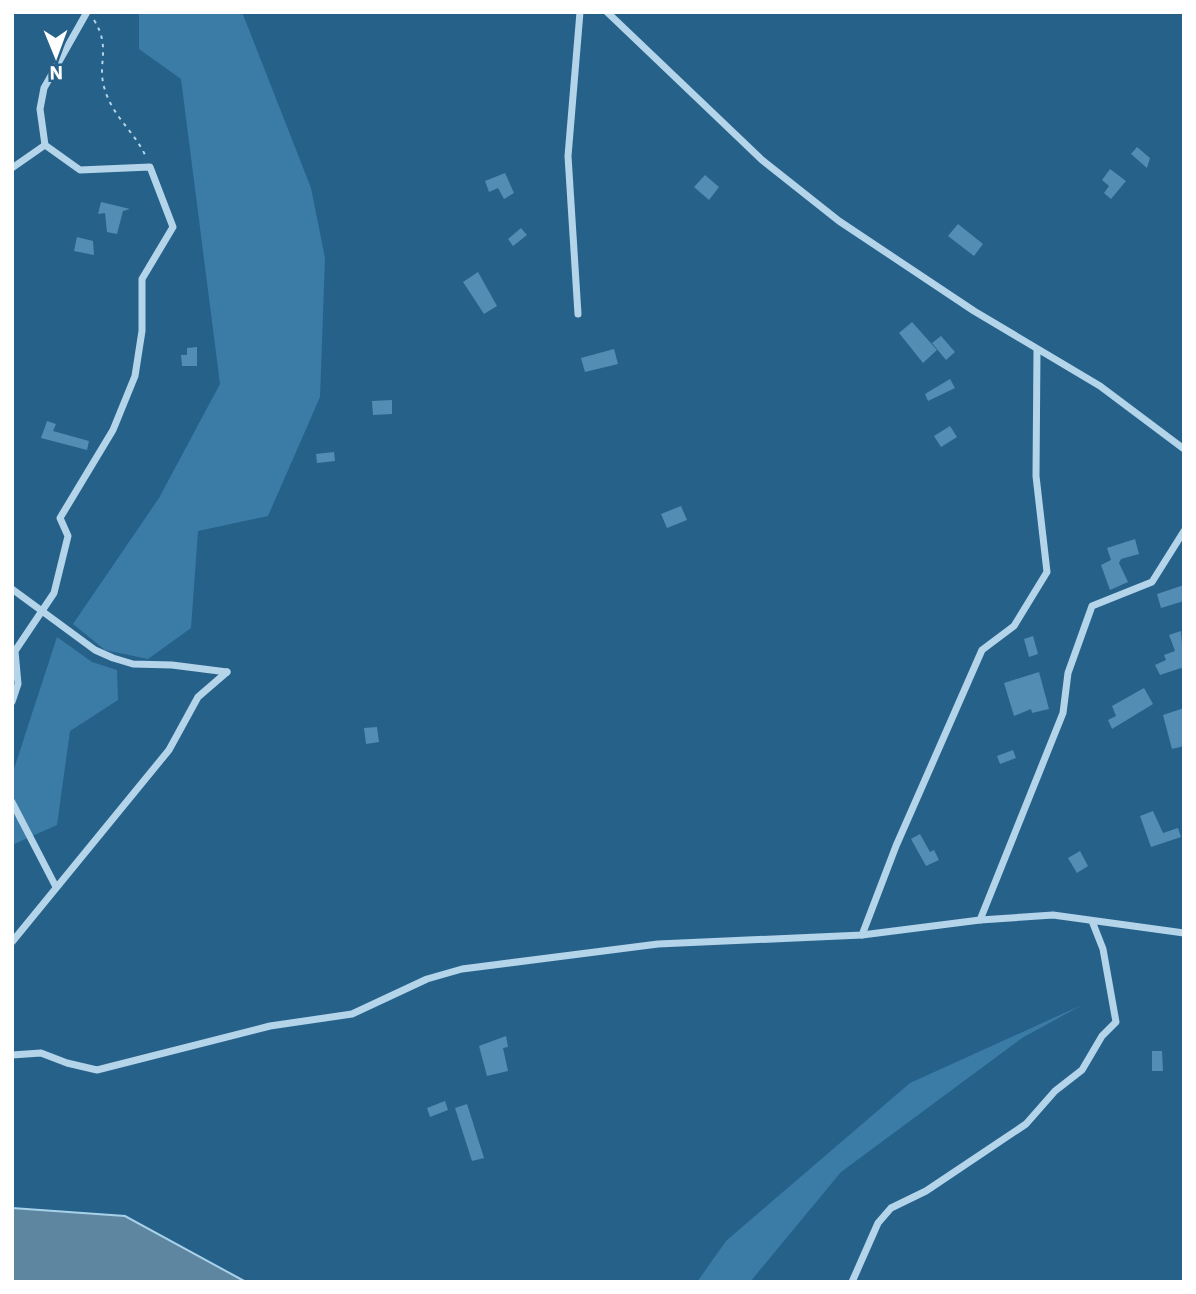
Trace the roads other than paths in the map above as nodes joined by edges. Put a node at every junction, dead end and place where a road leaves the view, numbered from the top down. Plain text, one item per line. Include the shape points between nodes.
1 (88, 12) edge
2 (580, 12) edge
3 (607, 12) edge
4 (45, 145) junction
5 (12, 168) edge
6 (578, 314) dead end
7 (1037, 350) junction
8 (1184, 449) edge
9 (1184, 531) edge
10 (12, 589) edge
11 (44, 612) junction
12 (12, 702) edge
13 (12, 802) edge
14 (56, 887) junction
15 (980, 920) junction
16 (1092, 921) junction
17 (1184, 933) edge
18 (862, 936) junction
19 (12, 942) edge
20 (12, 1055) edge
21 (852, 1282) edge

1 - 4 street via 44,88 40,108
2 - 6 street via 568,156
3 - 7 street via 713,115 829,213
4 - 5 street
4 - 11 street via 80,170 150,167 173,227 142,279 142,331 135,376 113,430 60,518 68,536 54,593
7 - 8 street via 1100,386
7 - 18 street via 1036,476 1047,572 1014,626 982,650
9 - 15 street via 1152,582 1092,606 1069,673 1063,713
10 - 11 street
11 - 12 street via 15,651 18,684
11 - 14 street via 113,658 133,664 227,672 198,697 169,750
13 - 14 street
14 - 19 street
15 - 16 street via 1053,915
15 - 18 street
16 - 17 street
16 - 21 street via 1103,949 1116,1021 1082,1070 1055,1091 1026,1124 926,1191 891,1208 878,1223
18 - 20 street via 671,943 462,969 427,979 352,1014 270,1026 97,1070 41,1053

